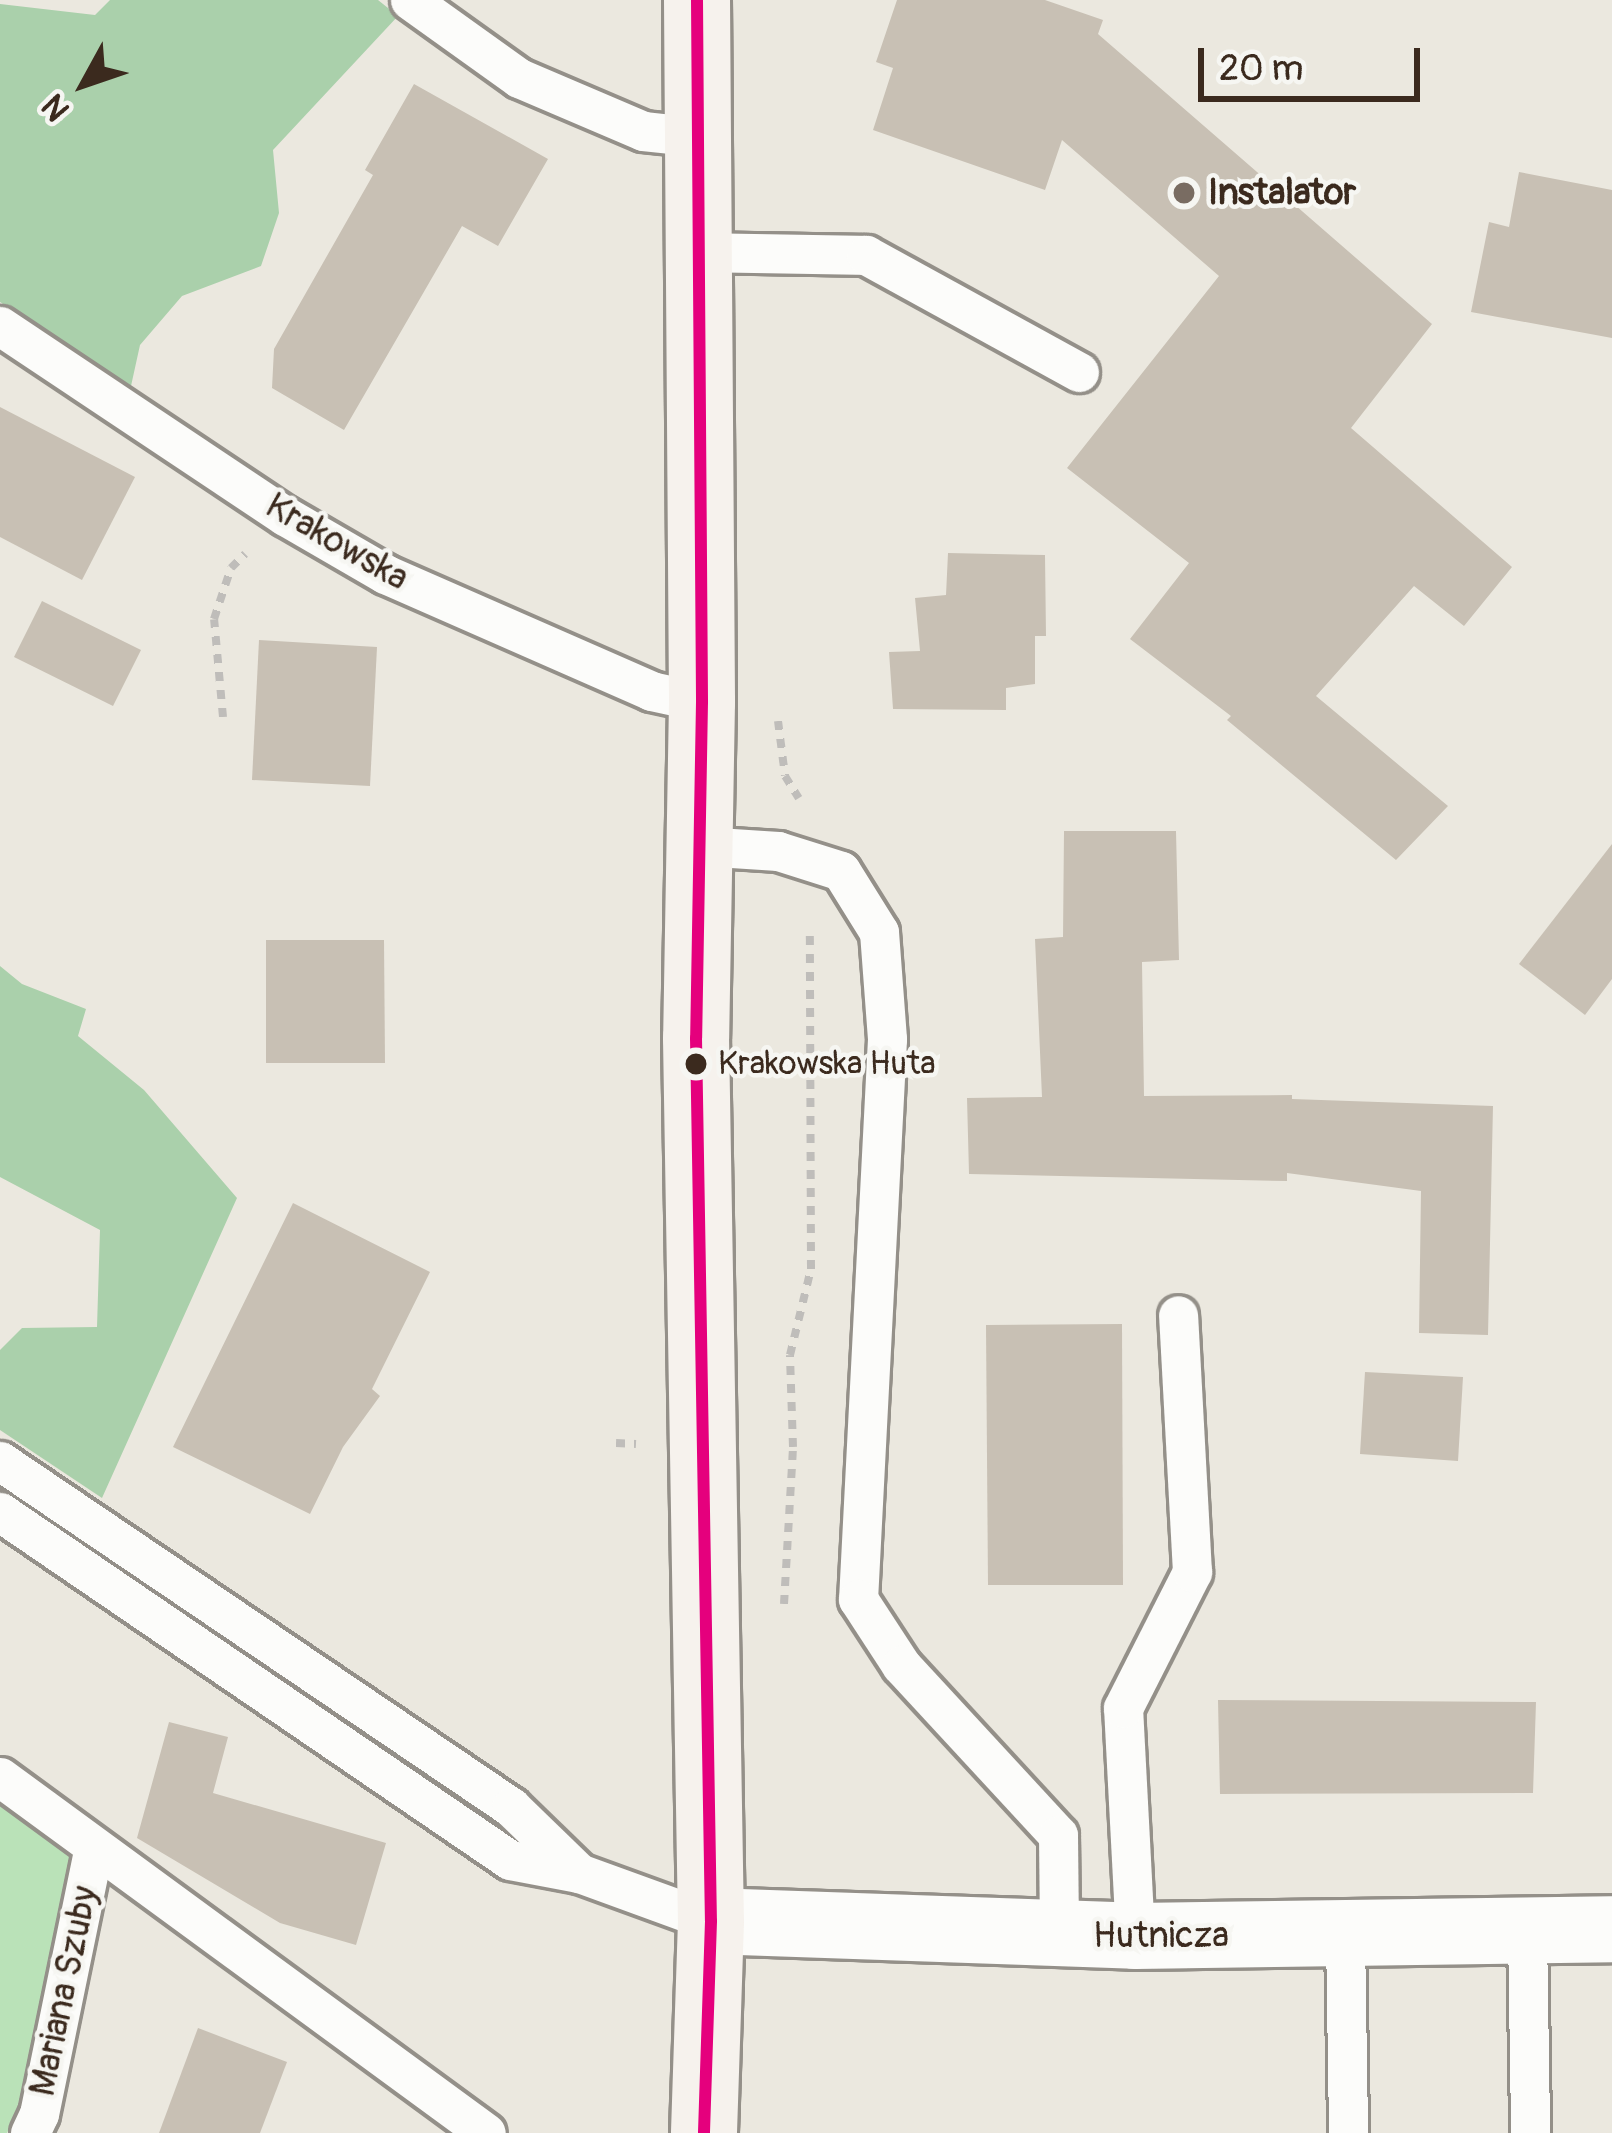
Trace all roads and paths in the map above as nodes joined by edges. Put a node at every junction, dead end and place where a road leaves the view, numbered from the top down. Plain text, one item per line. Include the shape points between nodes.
1 (410, 0) edge
2 (697, 0) edge
3 (698, 137) junction
4 (700, 252) junction
5 (0, 326) edge
6 (1079, 372) dead end
7 (285, 516) junction
8 (702, 702) junction
9 (223, 717) dead end
10 (701, 846) junction
11 (806, 857) junction
12 (1178, 1315) dead end
13 (0, 1461) edge
14 (0, 1512) edge
15 (784, 1604) dead end
16 (0, 1777) edge
17 (94, 1847) junction
18 (579, 1874) junction
19 (711, 1921) junction
20 (1612, 1929) edge
21 (1527, 1931) junction
22 (1059, 1935) junction
23 (1135, 1936) junction
24 (1345, 1936) junction
25 (30, 2133) edge
26 (487, 2133) edge
27 (704, 2133) edge
28 (1348, 2133) edge
29 (1530, 2133) edge

1 - 3 lane via 519,78 644,131
2 - 3 main road
3 - 4 main road
4 - 6 lane via 866,255
4 - 8 main road
5 - 7 lane, Krakowska
7 - 8 lane, Krakowska via 385,574 651,691
7 - 9 path via 231,568 214,619
8 - 10 main road
10 - 11 lane
10 - 19 main road via 696,1038
11 - 15 path via 811,1269 790,1355
11 - 22 lane via 841,871 879,932 887,1039 857,1600 901,1665 1058,1834
12 - 23 lane via 1192,1572 1123,1708
13 - 18 lane via 511,1807
14 - 18 lane via 510,1860
16 - 17 lane
17 - 25 lane, Mariana Szuby
17 - 26 lane
18 - 19 lane
19 - 22 street, Hutnicza
19 - 27 main road
20 - 21 street, Hutnicza
21 - 24 street, Hutnicza
21 - 29 lane
22 - 23 street, Hutnicza
23 - 24 street, Hutnicza
24 - 28 lane

